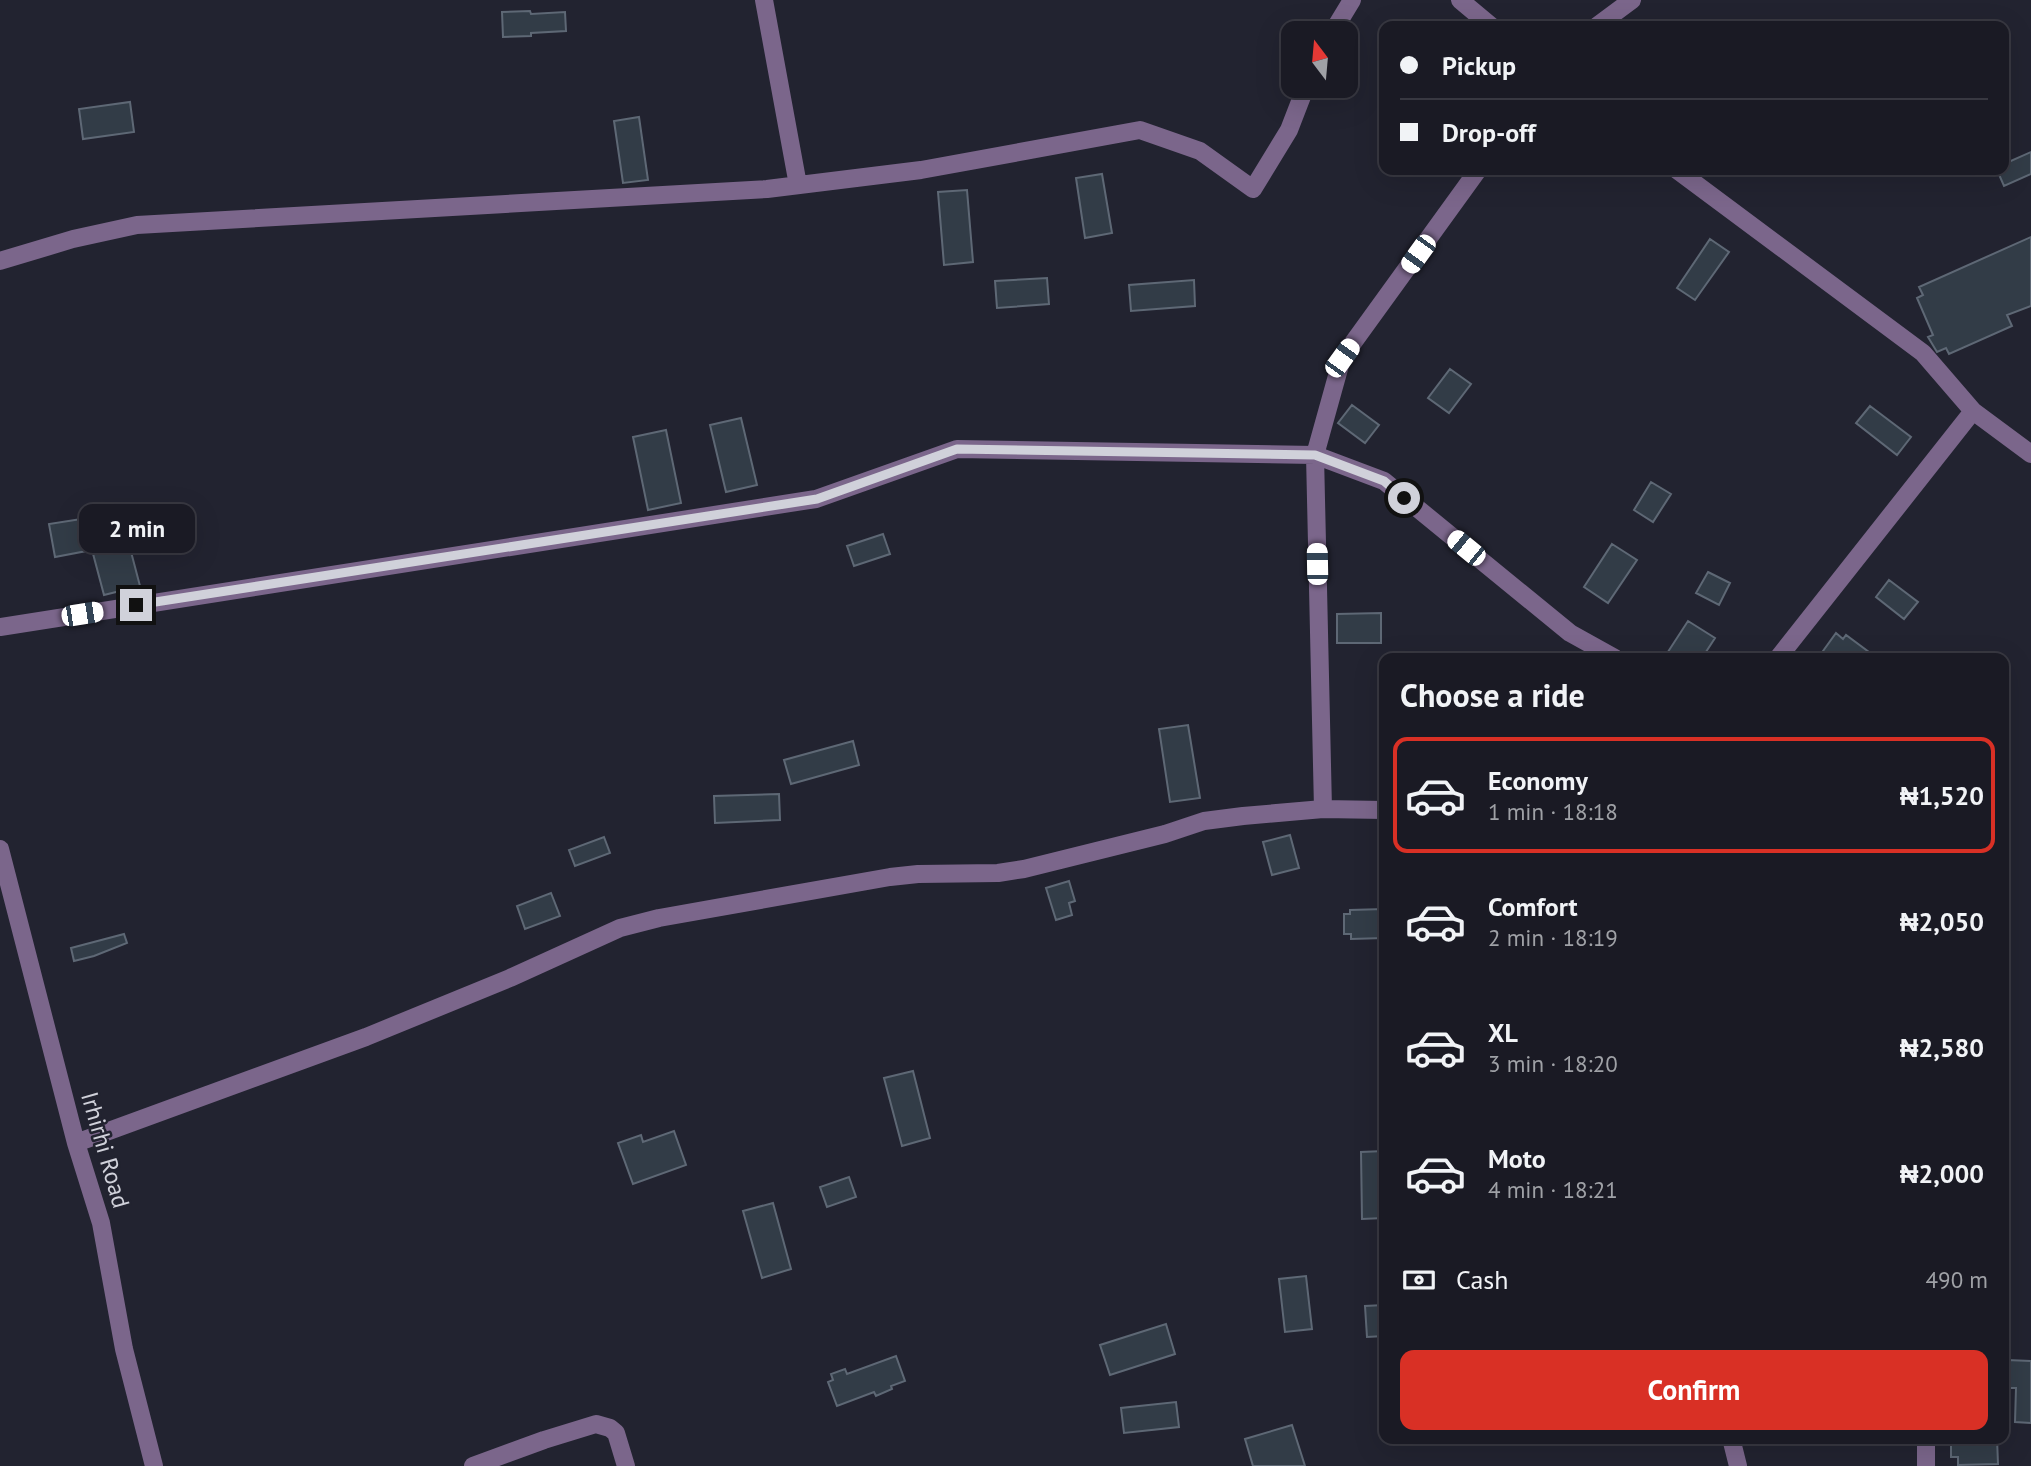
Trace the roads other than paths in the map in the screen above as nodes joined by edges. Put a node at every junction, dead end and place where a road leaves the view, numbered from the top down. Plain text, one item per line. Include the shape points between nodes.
1 (764, 0) edge
2 (1352, 0) edge
3 (1460, 0) edge
4 (1632, 0) edge
5 (1339, 21) edge
6 (1485, 21) edge
7 (1604, 21) edge
8 (1301, 98) edge
9 (1474, 175) edge
10 (1684, 175) edge
11 (797, 185) junction
12 (0, 261) edge
13 (1973, 411) junction
14 (2031, 454) edge
15 (1315, 455) junction
16 (0, 627) edge
17 (1606, 653) edge
18 (1782, 653) edge
19 (1323, 809) junction
20 (1379, 810) edge
21 (0, 849) edge
22 (76, 1143) junction
23 (1732, 1444) edge
24 (1926, 1444) edge
25 (155, 1466) edge
26 (473, 1466) edge
27 (626, 1466) edge
28 (1738, 1466) edge
29 (1926, 1466) edge

1 - 11 street
2 - 5 street
3 - 6 street
4 - 7 street
8 - 11 street via 1289,130 1253,189 1200,151 1140,130 921,170
9 - 15 street via 1342,358
10 - 13 street via 1923,353
11 - 12 street via 137,225
13 - 14 street
13 - 18 street
15 - 16 street via 957,449 817,499
15 - 17 street via 1384,481 1570,633
15 - 19 street
19 - 20 street
19 - 22 street via 1204,821 1024,869 890,877 620,928 366,1037
21 - 22 street, Irhirhi Road
22 - 25 street, Irhirhi Road via 101,1223 124,1349
23 - 28 street
24 - 29 street
26 - 27 street via 596,1424 616,1433

